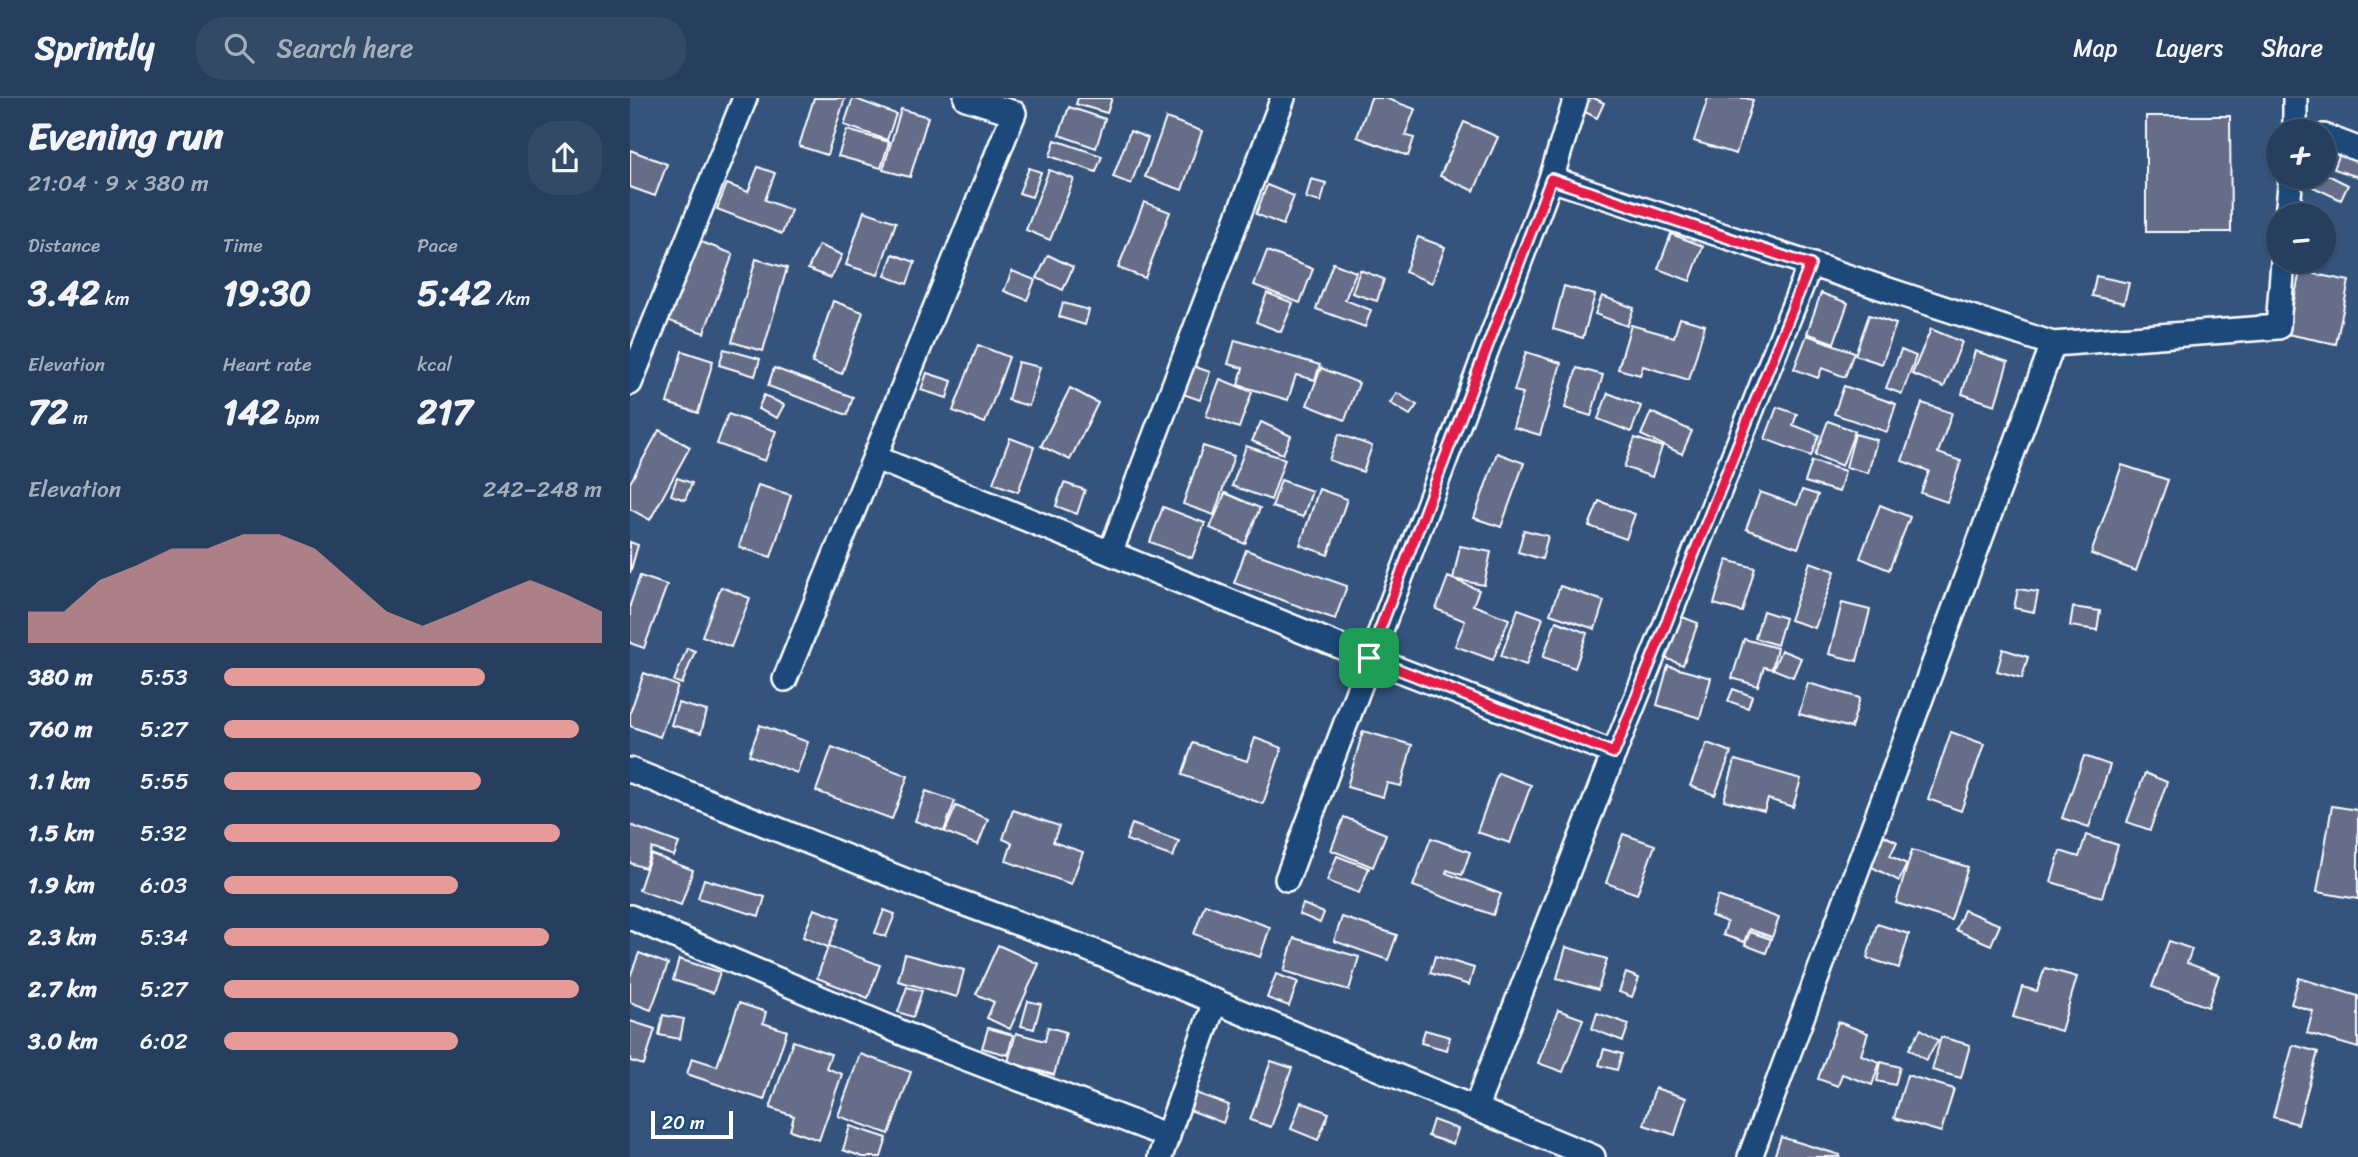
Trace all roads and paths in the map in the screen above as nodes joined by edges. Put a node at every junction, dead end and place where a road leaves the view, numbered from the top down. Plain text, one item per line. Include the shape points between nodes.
1 (745, 98) edge
2 (966, 98) edge
3 (1283, 98) edge
4 (1576, 98) edge
5 (2295, 98) edge
6 (2299, 119) edge
7 (2336, 141) edge
8 (2358, 149) edge
9 (1551, 179) junction
10 (1810, 265) junction
11 (2282, 273) edge
12 (2053, 344) junction
13 (630, 383) edge
14 (876, 457) junction
15 (1111, 551) junction
16 (1369, 658) junction
17 (785, 679) dead end
18 (1614, 753) junction
19 (630, 770) edge
20 (1287, 879) dead end
21 (630, 916) edge
22 (1215, 1001) junction
23 (1476, 1107) junction
24 (1164, 1146) edge
25 (1593, 1157) edge
26 (1750, 1157) edge

1 - 13 street
2 - 14 street via 1014,113
3 - 15 street
4 - 9 street
5 - 6 street
7 - 8 street
9 - 10 street
9 - 16 street
10 - 12 street
10 - 18 street
11 - 12 street via 2277,327
12 - 26 street
14 - 15 street
14 - 17 street
15 - 16 street
16 - 18 street
16 - 20 street
18 - 23 street
19 - 22 street
21 - 24 street
22 - 23 street
22 - 24 street
23 - 25 street

